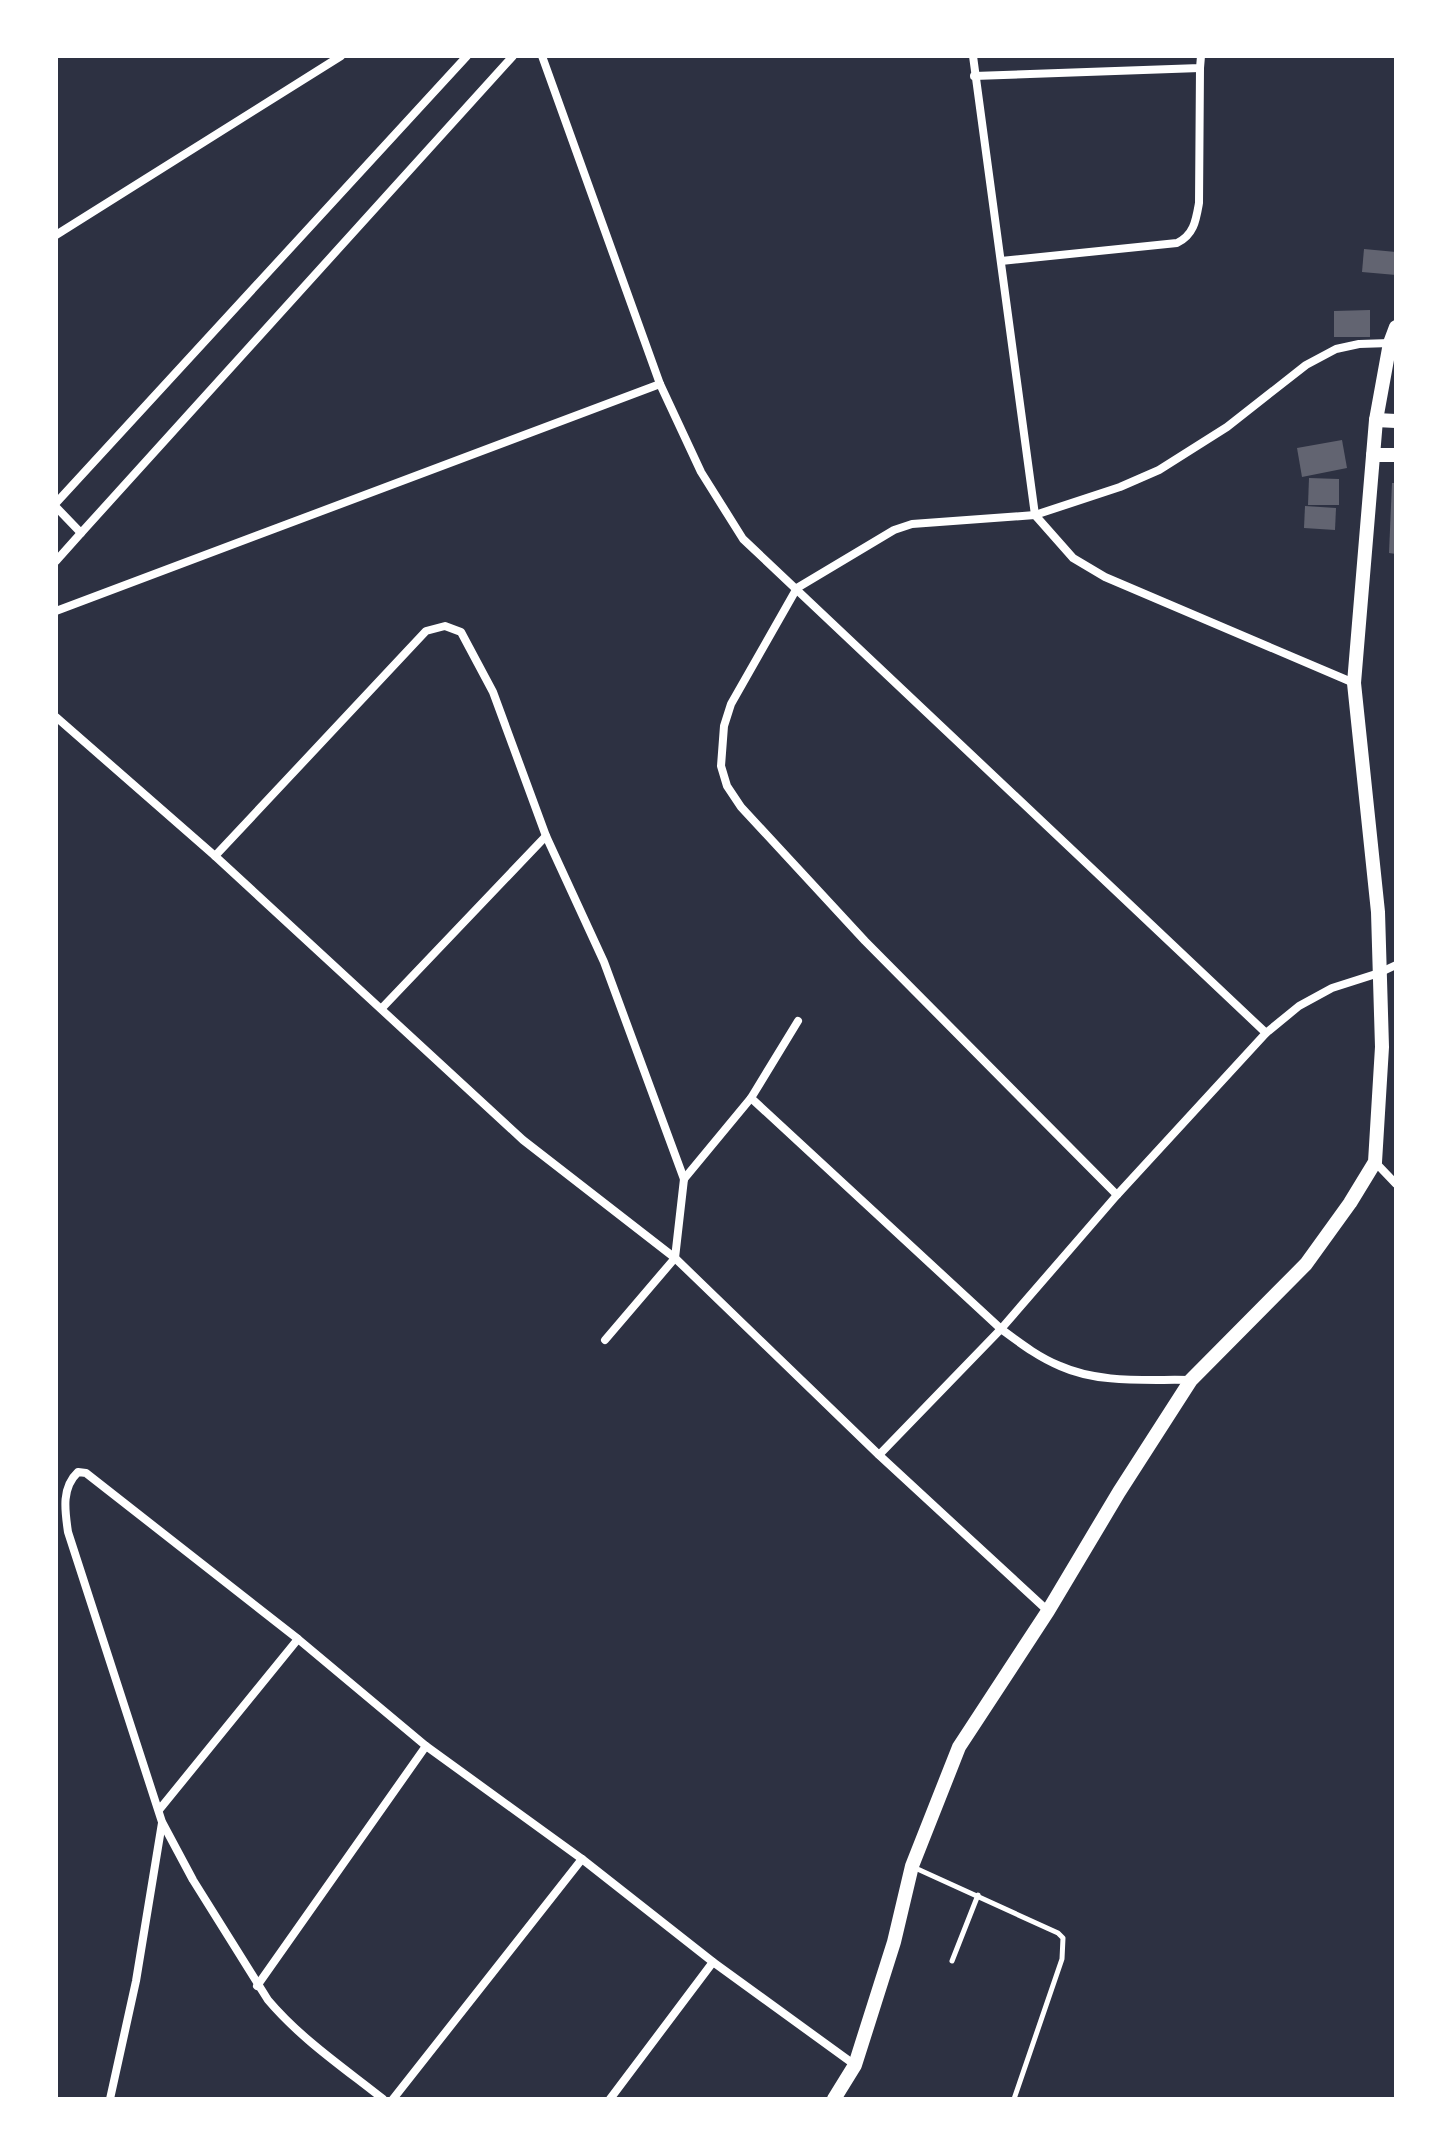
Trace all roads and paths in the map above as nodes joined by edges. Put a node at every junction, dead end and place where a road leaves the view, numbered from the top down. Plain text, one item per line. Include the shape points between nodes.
1 (341, 56) edge
2 (467, 56) edge
3 (513, 56) edge
4 (542, 56) edge
5 (973, 56) edge
6 (1201, 56) edge
7 (1200, 68) junction
8 (974, 76) junction
9 (56, 235) edge
10 (1001, 261) junction
11 (1396, 327) edge
12 (1390, 343) junction
13 (660, 384) junction
14 (1376, 420) junction
15 (1396, 421) edge
16 (1373, 455) junction
17 (1396, 455) edge
18 (56, 505) edge
19 (1035, 515) junction
20 (81, 533) junction
21 (56, 561) edge
22 (797, 588) junction
23 (56, 611) edge
24 (1354, 683) junction
25 (56, 717) edge
26 (546, 836) junction
27 (215, 856) junction
28 (1396, 965) edge
29 (1379, 973) junction
30 (382, 1008) junction
31 (798, 1021) dead end
32 (1266, 1033) junction
33 (751, 1098) junction
34 (1375, 1162) junction
35 (684, 1179) junction
36 (1396, 1184) edge
37 (1117, 1195) junction
38 (675, 1258) junction
39 (1001, 1329) junction
40 (605, 1340) dead end
41 (1191, 1380) junction
42 (879, 1455) junction
43 (1048, 1611) junction
44 (298, 1639) junction
45 (426, 1746) junction
46 (159, 1810) junction
47 (162, 1822) junction
48 (582, 1859) junction
49 (912, 1866) junction
50 (978, 1895) junction
51 (952, 1961) dead end
52 (713, 1962) junction
53 (257, 1986) junction
54 (855, 2065) junction
55 (110, 2099) edge
56 (383, 2099) edge
57 (393, 2099) edge
58 (610, 2099) edge
59 (834, 2099) edge
60 (1014, 2099) edge

1 - 9 street
2 - 18 street
3 - 20 street
4 - 13 street
5 - 8 street
6 - 7 street
7 - 8 street
7 - 10 street via 1199,203 1188,235 1177,243
8 - 10 street
10 - 19 street
11 - 12 street
12 - 14 street
12 - 19 street via 1336,349 1159,470
13 - 22 street via 721,507 743,539
13 - 23 street
14 - 15 street
14 - 16 street
16 - 17 street
16 - 24 street
18 - 20 street
19 - 22 street via 912,524
19 - 24 street via 1073,558 1105,577
20 - 21 street
22 - 32 street
22 - 37 street via 731,704 721,750 727,786 865,941
24 - 29 street via 1378,912
25 - 27 street
26 - 27 street via 493,692 461,632 445,626 426,631
26 - 30 street
26 - 35 street via 604,962
27 - 30 street
28 - 29 street
29 - 32 street via 1332,988
29 - 34 street via 1382,1047
30 - 38 street via 523,1140
31 - 33 street
32 - 37 street
33 - 35 street
33 - 39 street
34 - 36 street
34 - 41 street via 1306,1264
35 - 38 street
37 - 39 street
38 - 40 street
38 - 42 street
39 - 41 street via 1035,1354 1082,1374
39 - 42 street
41 - 43 street
42 - 43 street
43 - 49 street via 959,1747
44 - 45 street
44 - 46 street
44 - 46 street via 86,1473 78,1472 68,1485 68,1532
45 - 48 street
45 - 53 street
46 - 47 street
47 - 53 street
47 - 55 street
48 - 52 street
48 - 57 street
49 - 50 lane
49 - 54 street
50 - 51 lane
50 - 60 lane via 1058,1933 1064,1942
52 - 54 street
52 - 58 street
53 - 56 street via 283,2018
54 - 59 street

